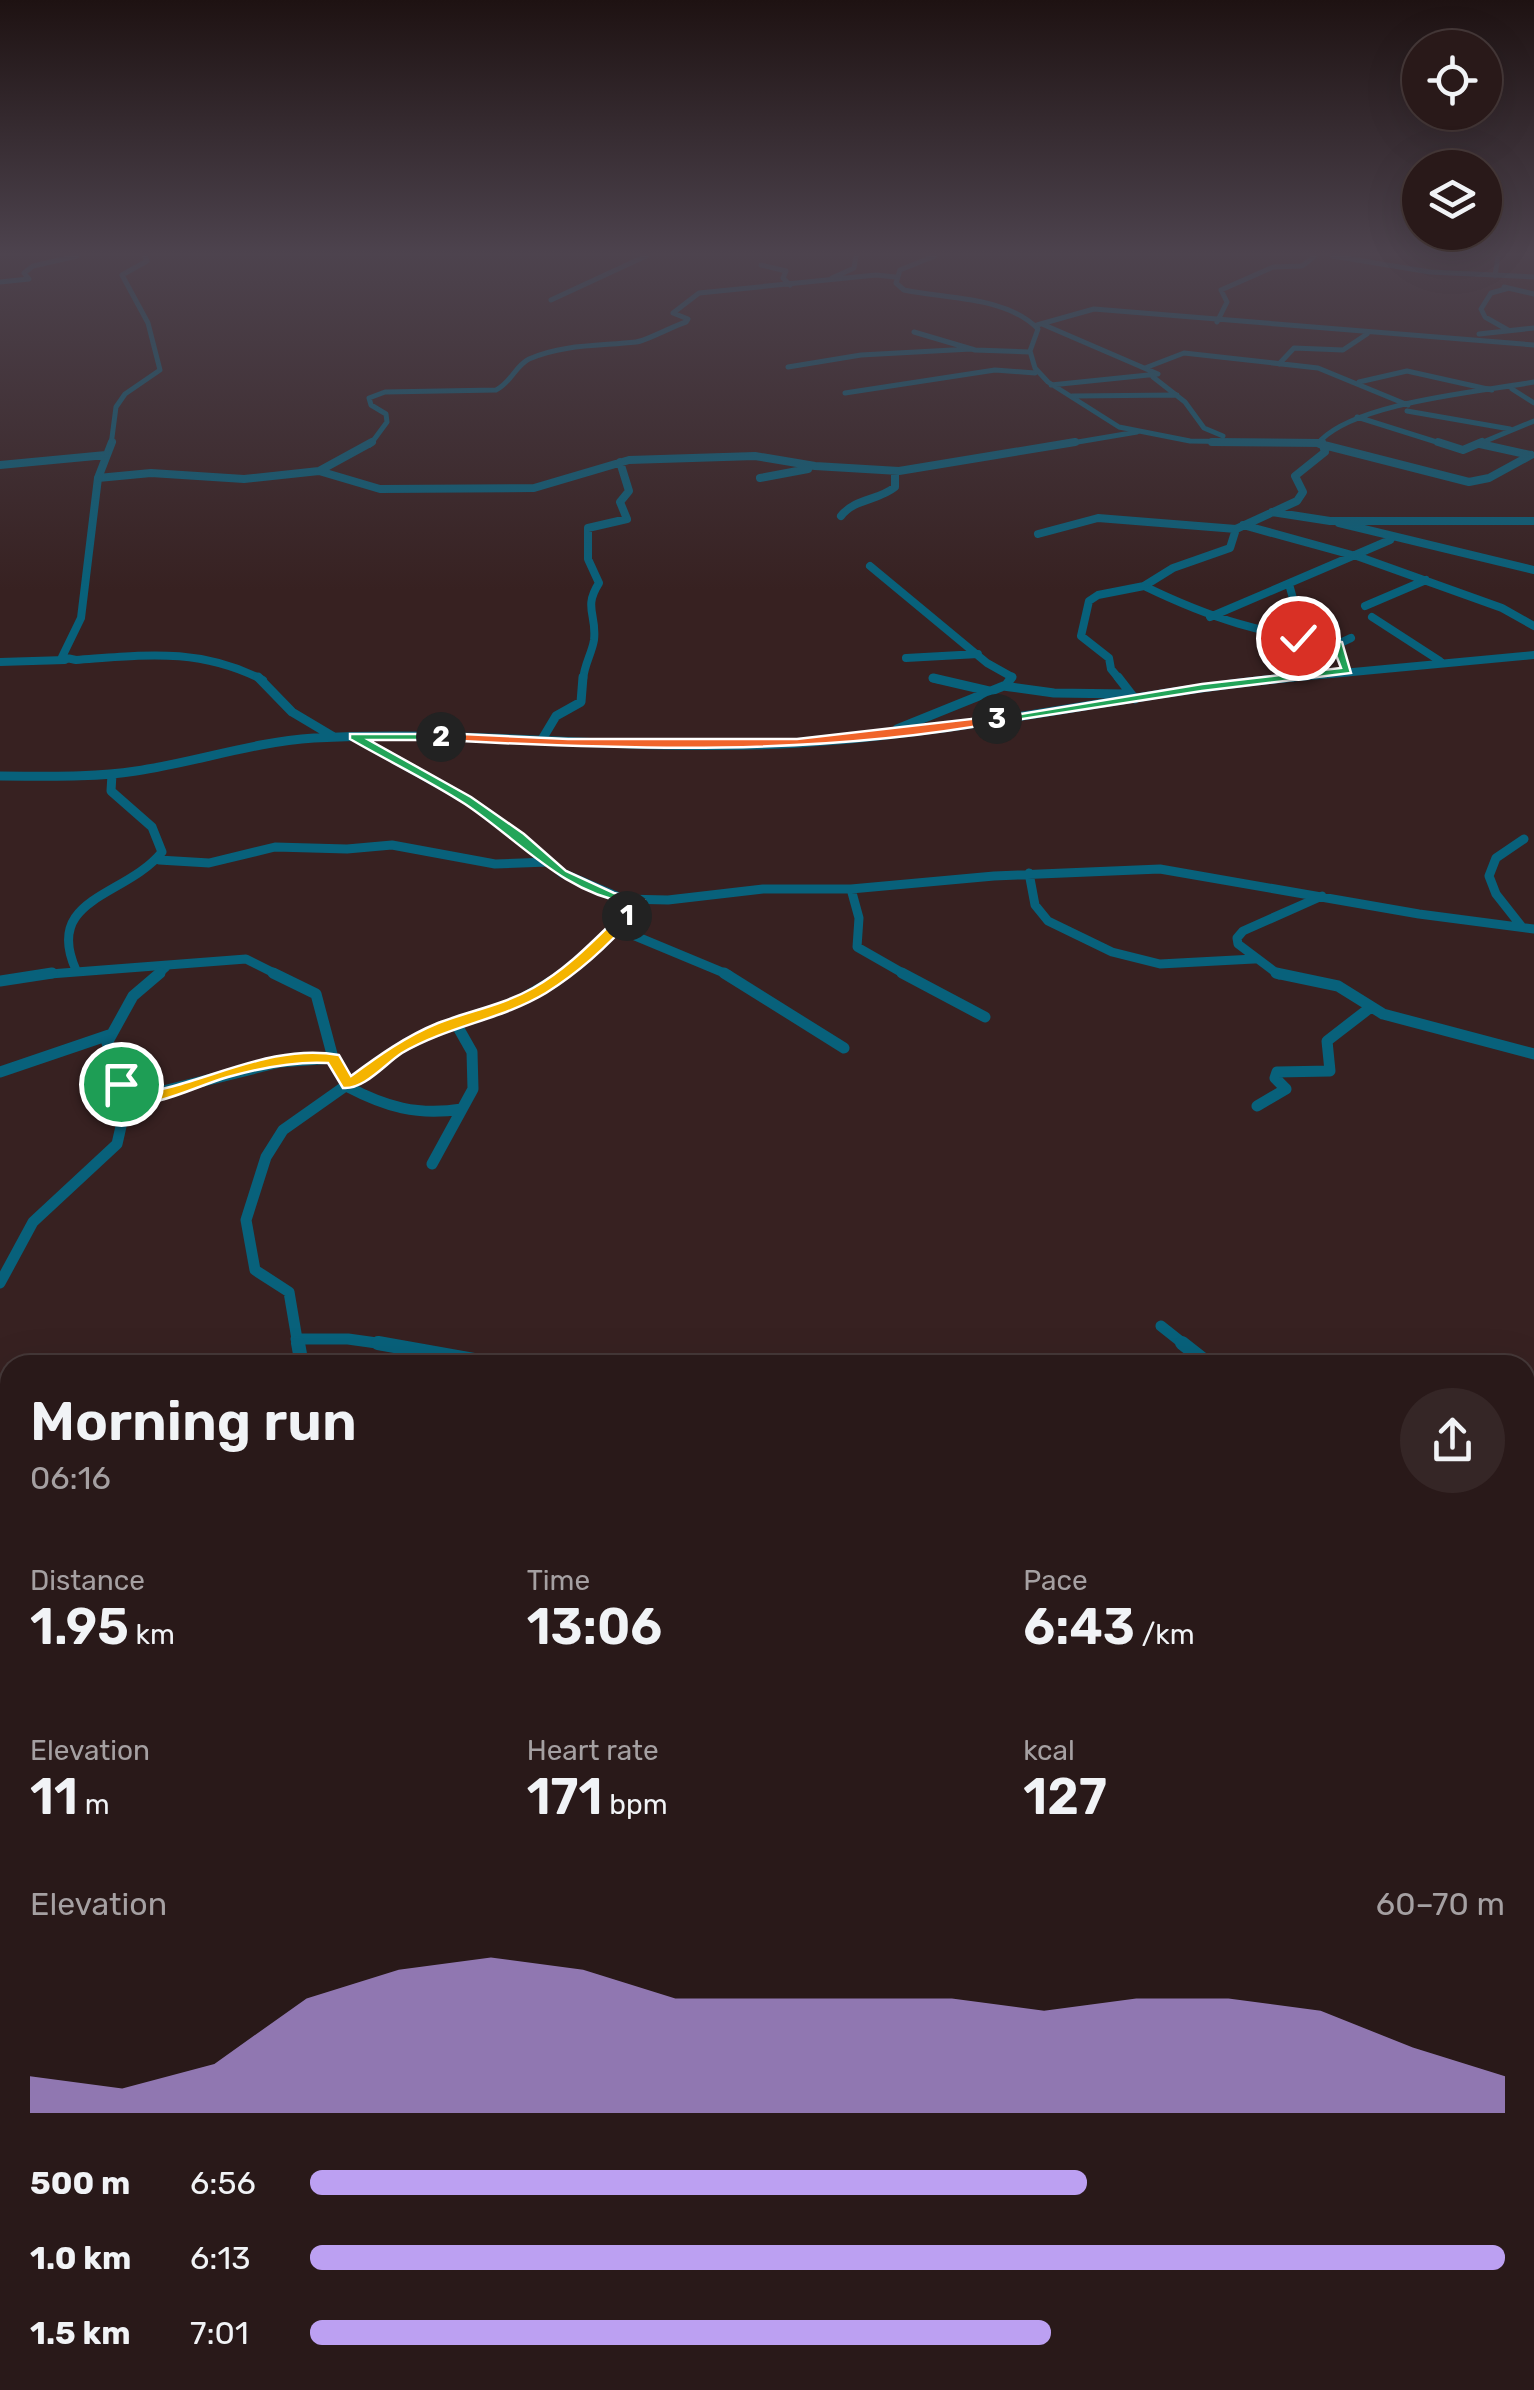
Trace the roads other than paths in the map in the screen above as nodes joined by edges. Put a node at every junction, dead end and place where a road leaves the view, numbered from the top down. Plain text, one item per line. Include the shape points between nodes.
1 (160, 368) edge
2 (519, 368) edge
3 (1010, 368) edge
4 (1032, 368) edge
5 (1145, 368) edge
6 (1306, 368) edge
7 (1001, 370) junction
8 (1035, 374) junction
9 (1153, 377) junction
10 (1534, 382) edge
11 (1356, 383) junction
12 (1051, 386) junction
13 (1512, 389) junction
14 (1496, 391) junction
15 (845, 393) dead end
16 (1177, 395) junction
17 (1072, 396) junction
18 (1534, 403) edge
19 (1412, 406) junction
20 (1402, 408) junction
21 (1357, 417) junction
22 (1534, 421) edge
23 (1510, 429) junction
24 (1137, 432) junction
25 (1236, 440) junction
26 (1320, 443) junction
27 (1480, 444) junction
28 (1533, 454) edge
29 (106, 455) junction
30 (620, 462) junction
31 (0, 465) edge
32 (817, 466) junction
33 (319, 471) junction
34 (895, 471) junction
35 (98, 478) junction
36 (760, 478) dead end
37 (1272, 512) junction
38 (840, 516) dead end
39 (1330, 521) junction
40 (1534, 521) edge
41 (1239, 527) junction
42 (1038, 534) dead end
43 (1394, 539) junction
44 (1353, 555) junction
45 (870, 566) dead end
46 (1534, 570) edge
47 (1426, 580) junction
48 (1290, 584) junction
49 (1144, 586) junction
50 (1365, 606) dead end
51 (1310, 609) dead end
52 (1210, 616) junction
53 (1372, 618) dead end
54 (1534, 626) edge
55 (1350, 638) dead end
56 (1338, 644) junction
57 (978, 654) junction
58 (1534, 656) edge
59 (906, 658) dead end
60 (65, 660) junction
61 (1440, 661) junction
62 (0, 662) edge
63 (1347, 671) junction
64 (933, 678) dead end
65 (1002, 686) junction
66 (989, 691) junction
67 (1134, 696) junction
68 (890, 734) junction
69 (354, 737) junction
70 (334, 738) junction
71 (541, 742) junction
72 (112, 774) junction
73 (0, 776) edge
74 (1524, 839) dead end
75 (159, 860) junction
76 (548, 862) junction
77 (1029, 874) junction
78 (851, 889) junction
79 (1322, 896) junction
80 (638, 900) junction
81 (616, 928) junction
82 (1528, 928) edge
83 (1254, 958) junction
84 (169, 964) junction
85 (76, 970) junction
86 (0, 981) edge
87 (1371, 1007) junction
88 (986, 1016) dead end
89 (455, 1022) junction
90 (109, 1035) junction
91 (844, 1048) dead end
92 (1534, 1054) edge
93 (333, 1058) junction
94 (0, 1072) edge
95 (348, 1085) junction
96 (127, 1100) junction
97 (1257, 1106) dead end
98 (462, 1109) junction
99 (432, 1164) dead end
100 (0, 1283) edge
101 (1161, 1326) dead end
102 (296, 1339) junction
103 (300, 1355) edge
104 (448, 1355) edge
105 (1197, 1355) edge

1 - 29 street via 116,408
2 - 33 street via 496,390 385,392 370,398 387,422 374,442
3 - 7 street
4 - 8 street
5 - 9 street via 1158,374
6 - 11 street
7 - 8 street
7 - 15 street
8 - 12 street
9 - 12 street
9 - 16 street
10 - 13 street
11 - 14 street via 1407,371
11 - 19 street
12 - 17 street
13 - 14 street
13 - 18 street
14 - 19 street
16 - 17 street
16 - 25 street via 1204,428
17 - 24 street via 1106,421
19 - 20 street
20 - 21 street
20 - 23 street
21 - 26 street via 1334,427
21 - 27 street via 1453,448
22 - 23 street
23 - 27 street
24 - 25 street
24 - 34 street
25 - 26 street
26 - 28 street via 1469,482
26 - 37 street via 1321,458 1295,476 1303,492
27 - 28 street
29 - 31 street
29 - 35 street
30 - 32 street via 746,456
30 - 33 street via 534,488 380,488
30 - 71 street via 629,491 620,502 627,519 588,528 588,559 600,582 589,599 594,642 584,660 582,702 556,716
32 - 34 street
32 - 36 street
33 - 35 street via 244,479 151,473
34 - 38 street via 891,493 852,502
35 - 60 street via 82,614
37 - 39 street
37 - 41 street
39 - 40 street
39 - 43 street
41 - 42 street via 1098,518
41 - 44 street
41 - 49 street via 1230,548
43 - 44 street
43 - 46 street
44 - 47 street
44 - 48 street
45 - 57 street
47 - 50 street
47 - 54 street
48 - 51 street via 1294,602
48 - 52 street
49 - 52 street
49 - 67 street via 1098,595 1082,618 1081,636 1109,658
52 - 56 street
53 - 61 street
55 - 56 street
56 - 63 street
57 - 59 street
57 - 65 street via 1012,677
58 - 61 street
60 - 62 street
60 - 70 street via 170,652 213,662 265,681 292,712
61 - 63 street
63 - 67 street
64 - 66 street
65 - 66 street
65 - 67 street
66 - 68 street
67 - 68 street
68 - 71 street via 797,742
69 - 70 street
69 - 71 street
69 - 76 street via 467,800
70 - 72 street via 258,744
72 - 73 street
72 - 75 street via 111,792 161,843
74 - 82 street via 1489,871 1490,884
75 - 76 street via 209,863 275,847 392,845 495,864
75 - 85 street via 75,916 66,950
76 - 80 street via 610,896
77 - 78 street
77 - 79 street via 1160,869
77 - 83 street via 1035,905 1048,921 1112,952 1160,964
78 - 80 street
78 - 88 street via 862,952
79 - 82 street
79 - 83 street via 1243,931 1238,944
80 - 81 street
81 - 89 street via 542,989
81 - 91 street via 756,988
83 - 87 street via 1285,977 1338,986
84 - 85 street
84 - 90 street via 134,996
84 - 93 street via 246,959 308,987 316,994
85 - 86 street
87 - 92 street
87 - 97 street via 1328,1041 1330,1071 1277,1072 1286,1089
89 - 95 street via 395,1051
89 - 98 street via 472,1052 473,1090
90 - 94 street
90 - 96 street
93 - 95 street
93 - 96 street via 278,1060 172,1094
95 - 98 street via 393,1111
95 - 102 street via 283,1130 266,1157 246,1220 255,1270 289,1292
96 - 100 street via 116,1144 34,1222
98 - 99 street
101 - 105 street
102 - 103 street
102 - 104 street via 336,1338

